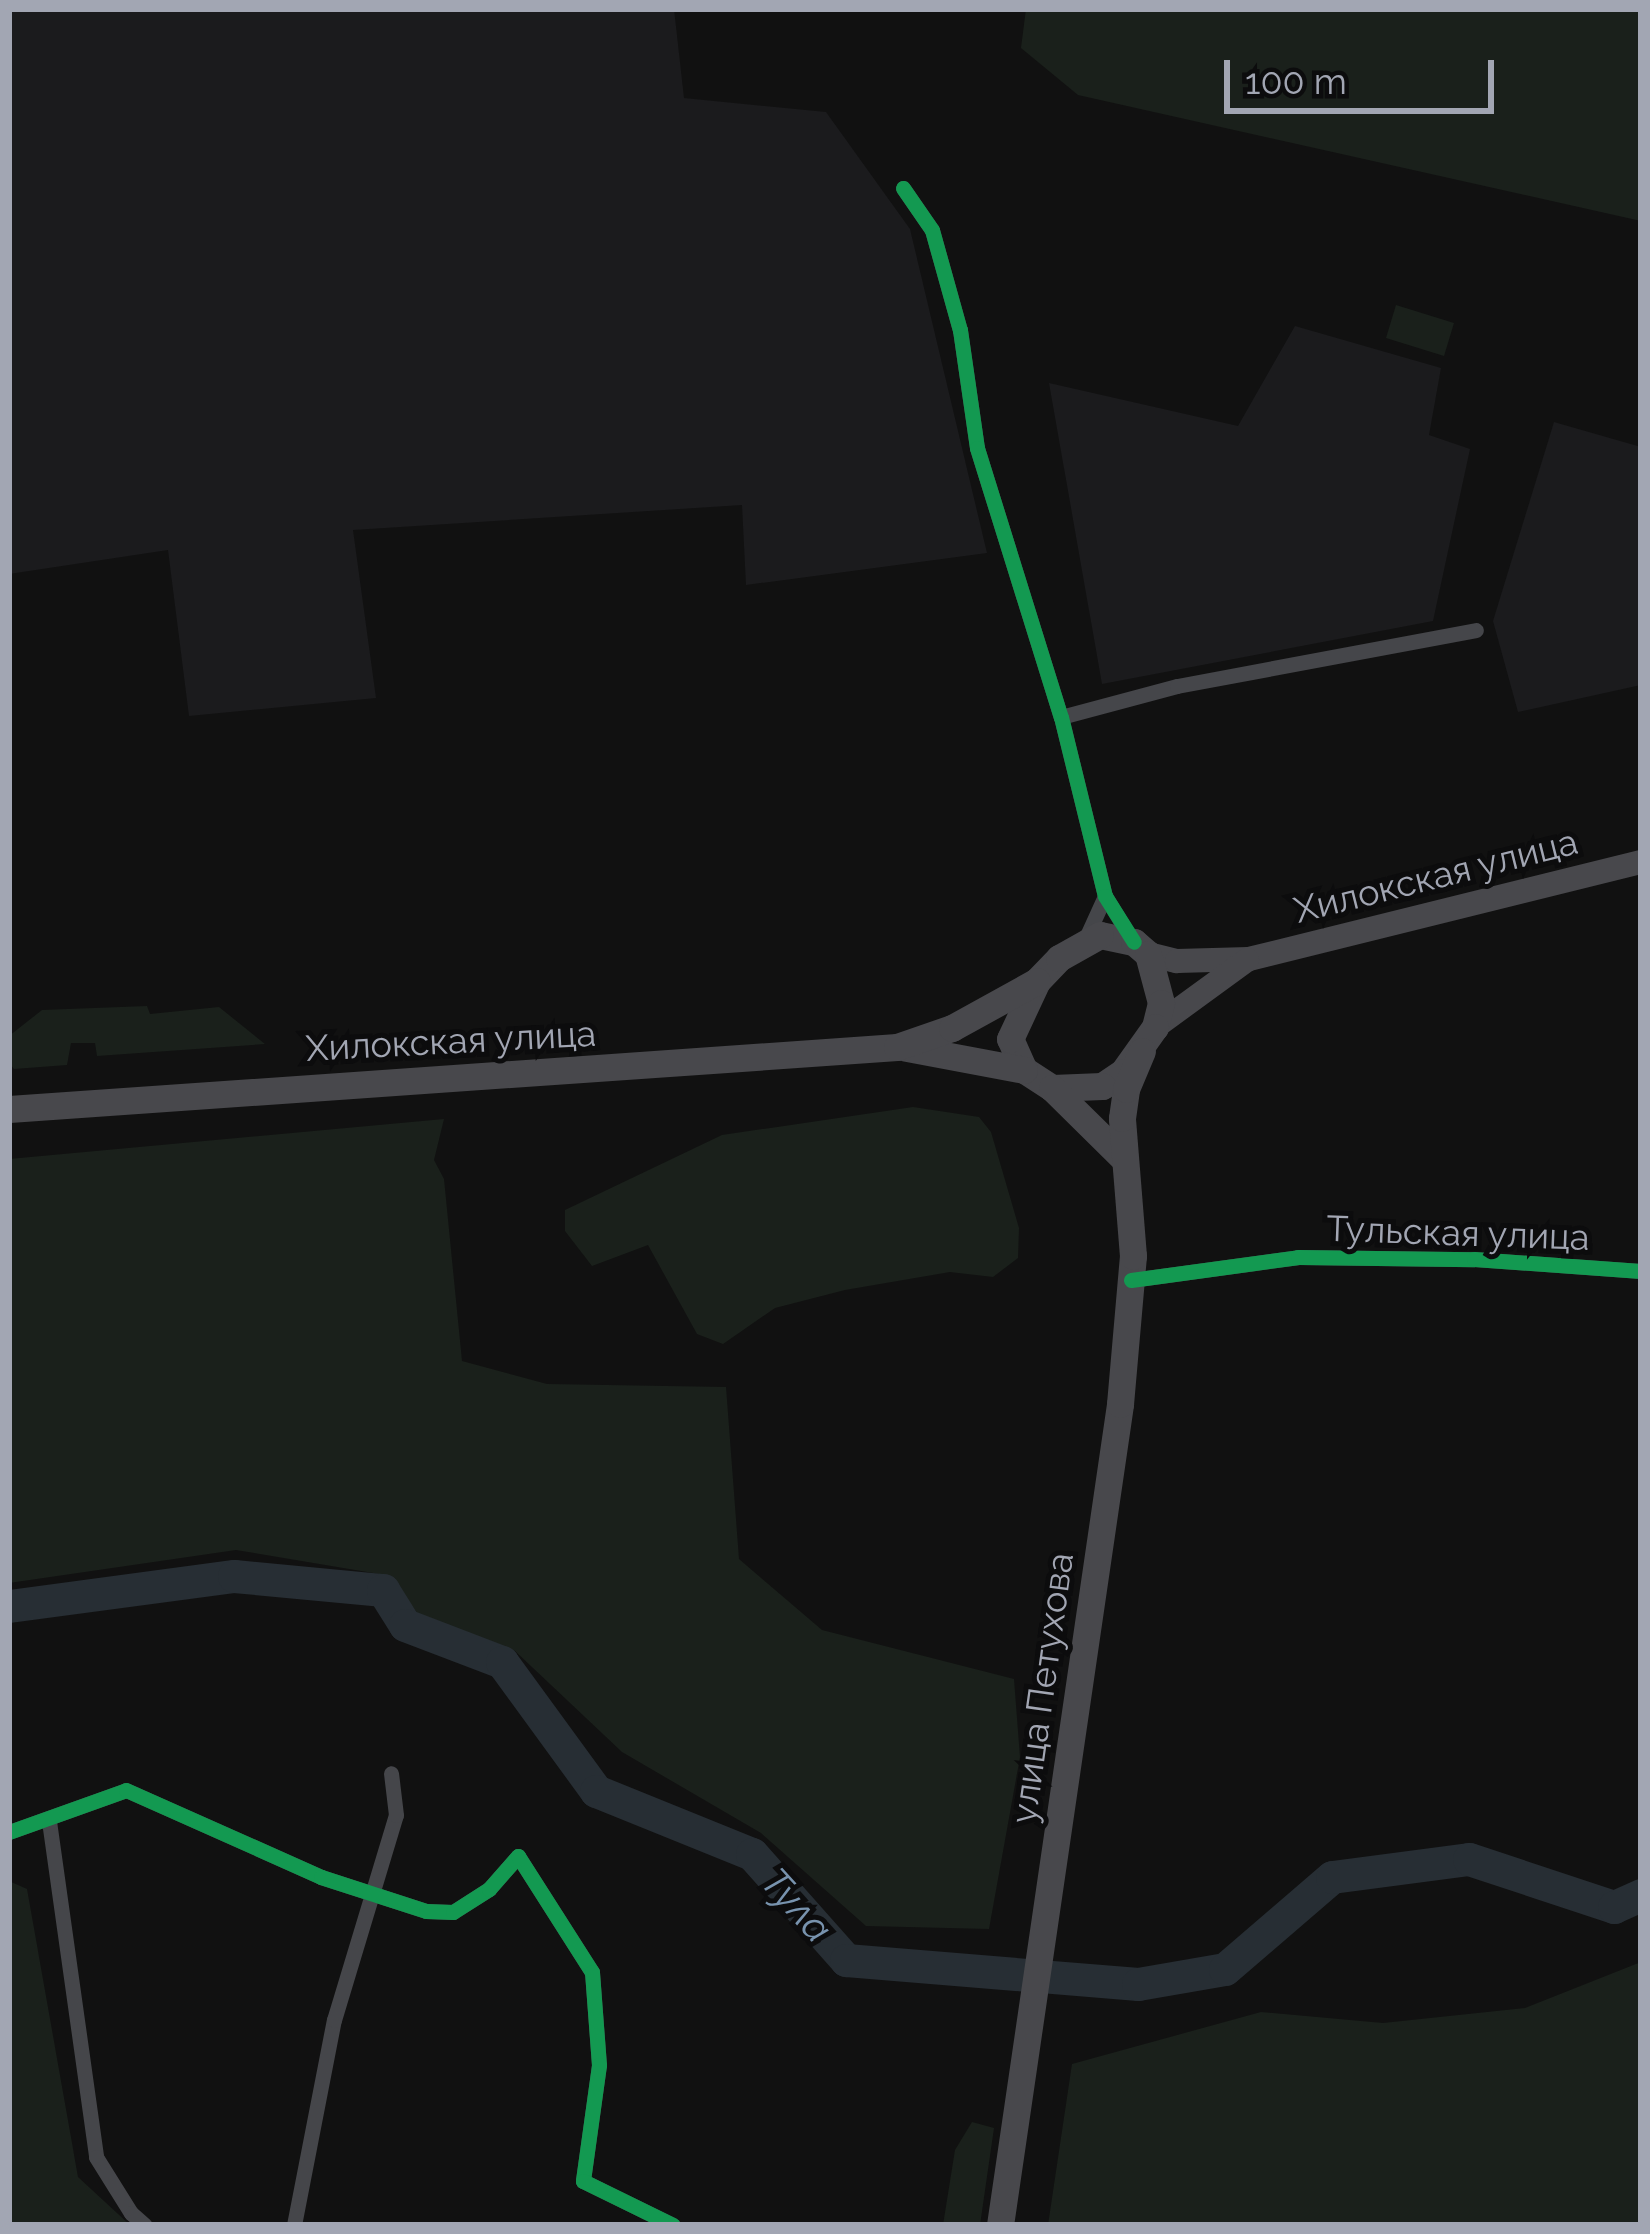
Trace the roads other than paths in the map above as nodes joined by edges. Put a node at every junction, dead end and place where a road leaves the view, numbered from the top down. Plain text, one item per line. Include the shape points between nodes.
1 (903, 188) dead end
2 (1476, 630) dead end
3 (1061, 717) junction
4 (1641, 862) edge
5 (1105, 896) junction
6 (1084, 942) junction
7 (1141, 948) junction
8 (1249, 959) junction
9 (1037, 981) junction
10 (1149, 1039) junction
11 (897, 1047) junction
12 (1024, 1070) junction
13 (1052, 1088) junction
14 (9, 1109) edge
15 (1124, 1160) junction
16 (1641, 1271) edge
17 (1131, 1280) junction
18 (391, 1773) dead end
19 (49, 1821) junction
20 (9, 1832) edge
21 (375, 1894) junction
22 (145, 2225) edge
23 (294, 2225) edge
24 (673, 2225) edge
25 (1000, 2225) edge

1 - 3 street via 932,230 960,331 977,448
2 - 3 street via 1177,686
3 - 5 street
4 - 8 main road, Хилокская улица
5 - 6 street
5 - 7 street
6 - 7 highway via 1100,935
6 - 9 highway
7 - 8 main road via 1178,961
7 - 10 highway via 1161,1003
8 - 10 main road
9 - 11 highway via 952,1028
9 - 12 highway via 1010,1039
10 - 13 highway via 1102,1086
10 - 15 highway, улица Петухова via 1126,1089
11 - 12 highway
11 - 14 highway, Хилокская улица
12 - 13 highway
13 - 15 highway
15 - 17 highway, улица Петухова
16 - 17 street, Тульская улица via 1474,1258 1298,1257
17 - 25 highway, улица Петухова via 1120,1404
18 - 21 street via 396,1815
19 - 20 street
19 - 21 street via 126,1790
19 - 22 street via 96,2157
21 - 23 street via 329,2043
21 - 24 street via 453,1912 489,1889 518,1856 592,1972 598,2065 583,2182

